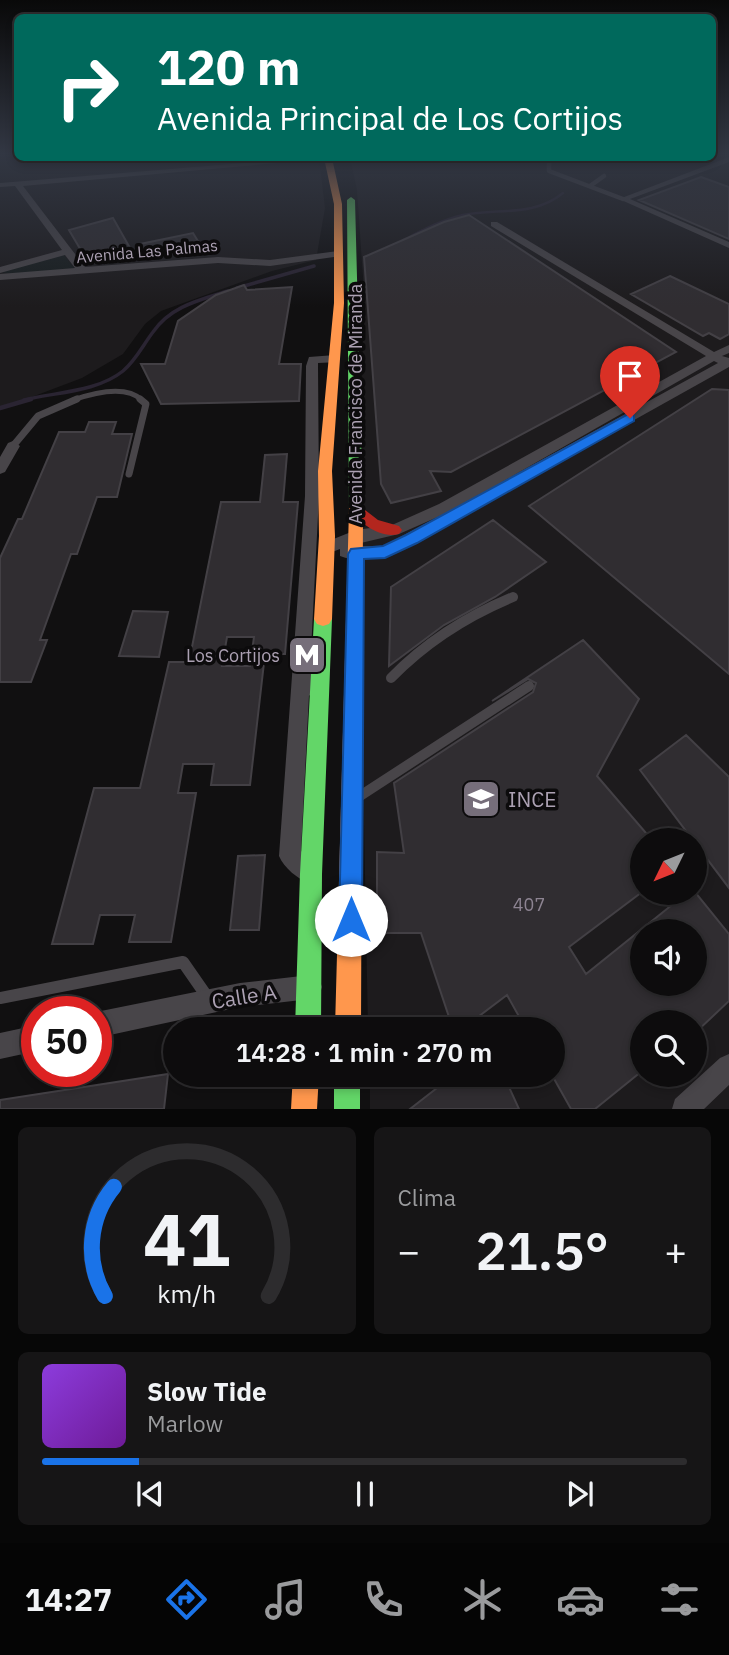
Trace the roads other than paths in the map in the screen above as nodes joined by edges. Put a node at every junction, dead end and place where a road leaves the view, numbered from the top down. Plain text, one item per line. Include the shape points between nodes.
1 (32, 204) edge
2 (338, 204) edge
3 (352, 204) edge
4 (634, 204) edge
5 (494, 224) dead end
6 (729, 246) edge
7 (68, 251) junction
8 (338, 254) junction
9 (0, 270) edge
10 (83, 272) junction
11 (0, 277) edge
12 (729, 348) edge
13 (713, 356) junction
14 (334, 359) junction
15 (728, 364) edge
16 (13, 446) joint
17 (0, 469) edge
18 (325, 471) junction
19 (129, 474) dead end
20 (312, 489) junction
21 (326, 506) junction
22 (356, 508) junction
23 (394, 530) junction
24 (356, 536) junction
25 (327, 548) junction
26 (356, 554) junction
27 (307, 582) junction
28 (513, 597) dead end
29 (301, 672) junction
30 (391, 678) dead end
31 (529, 686) dead end
32 (320, 695) junction
33 (352, 802) junction
34 (311, 874) junction
35 (310, 986) junction
36 (0, 998) edge
37 (210, 1001) junction
38 (309, 1017) edge
39 (348, 1017) edge
40 (112, 1022) edge
41 (21, 1041) edge
42 (0, 1046) edge
43 (729, 1067) edge
44 (305, 1087) edge
45 (347, 1087) edge
46 (304, 1109) edge
47 (346, 1109) edge
48 (685, 1109) edge

1 - 7 street
2 - 8 main road, Avenida Francisco de Miranda
3 - 22 main road, Avenida Francisco de Miranda
4 - 6 street
5 - 13 street
7 - 9 street, Avenida Las Palmas
7 - 10 street
8 - 10 street, Avenida Las Palmas via 270,263 218,260
8 - 14 main road, Avenida Francisco de Miranda
10 - 11 street, Avenida Las Palmas
12 - 13 street
13 - 15 street
13 - 23 street via 444,508
14 - 18 main road, Avenida Francisco de Miranda
14 - 20 street, Avenida Francisco de Miranda via 313,360
15 - 26 street via 411,539 385,552
16 - 17 street
16 - 19 lane via 33,420 59,405 101,393 130,392 146,404
18 - 20 street
18 - 21 main road, Avenida Francisco de Miranda
20 - 21 street
20 - 27 street, Avenida Francisco de Miranda
21 - 25 main road, Avenida Francisco de Miranda
22 - 23 main road via 373,524
22 - 24 main road, Avenida Francisco de Miranda
23 - 24 street
24 - 25 street
24 - 26 main road, Avenida Francisco de Miranda
25 - 26 street
25 - 27 street
25 - 32 main road, Avenida Francisco de Miranda
26 - 33 main road, Avenida Francisco de Miranda
27 - 29 street, Avenida Francisco de Miranda
28 - 30 lane via 493,604 410,657
29 - 32 street
29 - 34 street, Avenida Francisco de Miranda via 290,856
31 - 33 lane
32 - 34 main road, Avenida Francisco de Miranda
33 - 39 main road, Avenida Francisco de Miranda
34 - 35 main road, Avenida Francisco de Miranda
35 - 37 street, Calle A
35 - 38 main road, Avenida Francisco de Miranda
36 - 37 lane via 183,962
37 - 40 street, Calle A
41 - 42 street
43 - 48 street
44 - 46 main road
45 - 47 main road

